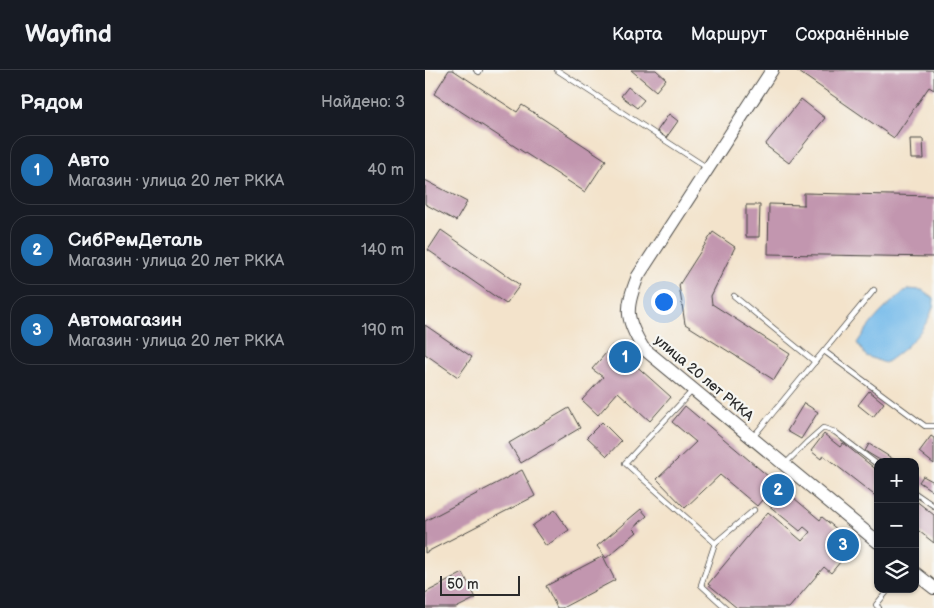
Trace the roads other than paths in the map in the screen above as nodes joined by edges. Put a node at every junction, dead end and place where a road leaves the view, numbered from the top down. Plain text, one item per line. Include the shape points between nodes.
1 (476, 70) edge
2 (480, 70) edge
3 (557, 70) edge
4 (773, 70) edge
5 (707, 168) junction
6 (874, 290) dead end
7 (734, 296) dead end
8 (824, 351) junction
9 (815, 362) junction
10 (693, 390) junction
11 (934, 426) edge
12 (752, 438) junction
13 (874, 462) edge
14 (783, 466) dead end
15 (919, 497) edge
16 (934, 506) edge
17 (754, 510) dead end
18 (874, 539) edge
19 (715, 543) junction
20 (919, 575) edge
21 (934, 588) edge
22 (886, 593) edge
23 (726, 608) edge
24 (879, 608) edge

1 - 2 lane
3 - 5 lane
4 - 5 main road, улица 20 лет РККА
5 - 10 main road, улица 20 лет РККА via 638,276 629,298 628,318 643,348
6 - 8 lane
7 - 9 lane
8 - 9 lane
8 - 11 lane via 925,426
9 - 12 lane
10 - 12 main road, улица 20 лет РККА
10 - 19 lane via 625,463
12 - 18 main road, улица 20 лет РККА
13 - 14 lane via 835,432 823,428
15 - 16 lane
17 - 19 lane
19 - 23 lane via 701,585
20 - 21 main road
22 - 24 lane via 876,605

